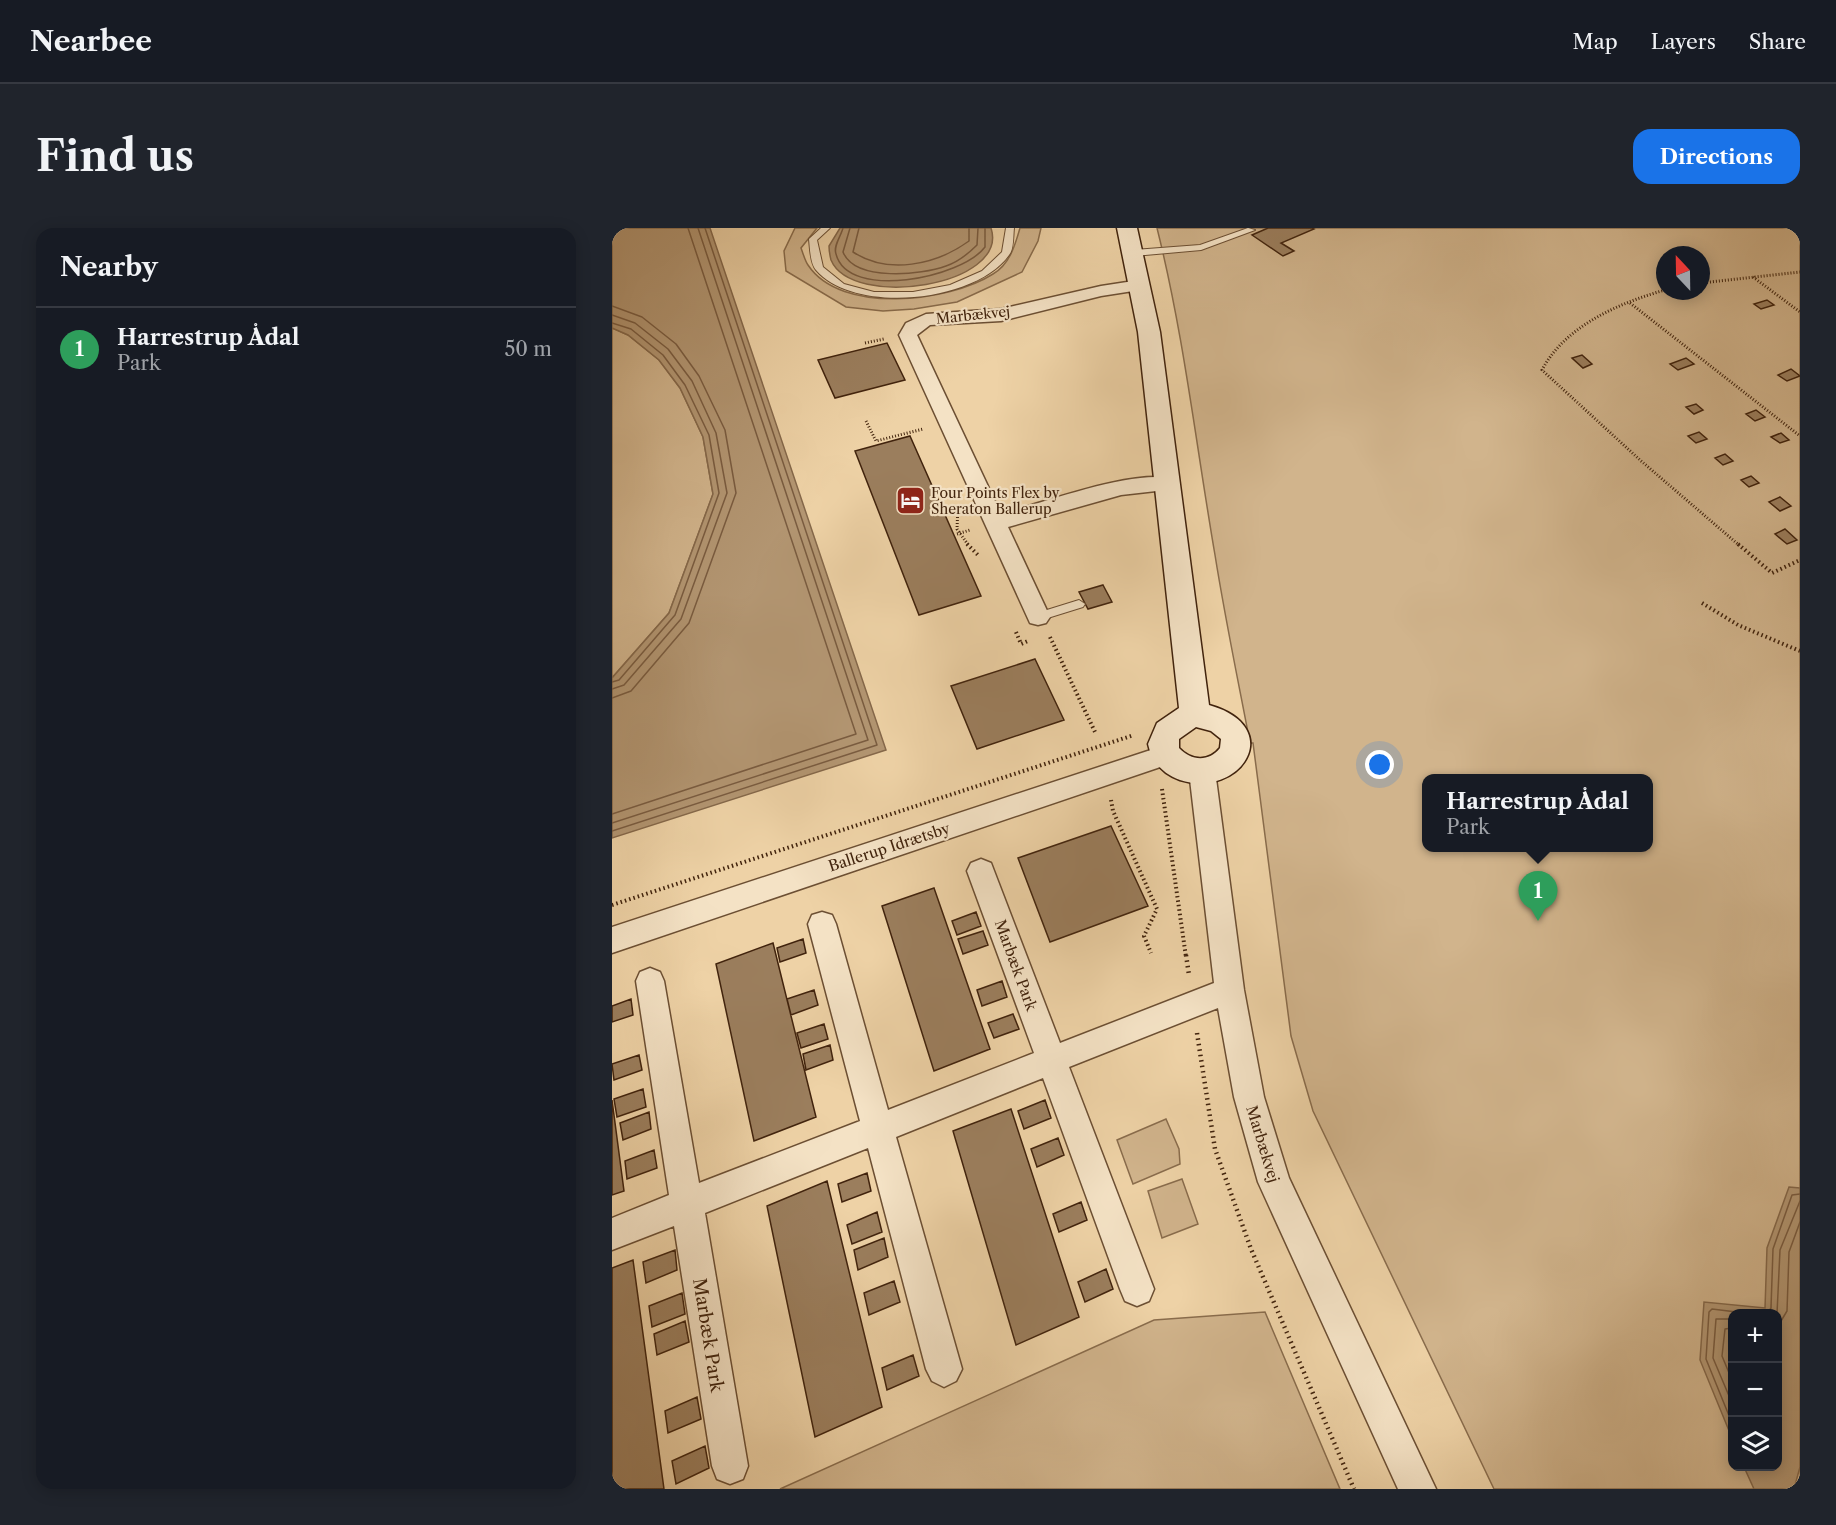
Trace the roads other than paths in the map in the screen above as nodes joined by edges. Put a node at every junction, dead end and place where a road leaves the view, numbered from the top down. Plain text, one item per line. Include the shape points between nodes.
1 (826, 228) edge
2 (1011, 228) edge
3 (1127, 228) edge
4 (1251, 230) dead end
5 (1134, 253) junction
6 (1140, 285) junction
7 (1167, 484) junction
8 (997, 523) junction
9 (1079, 604) dead end
10 (1038, 617) joint
11 (1195, 714) junction
12 (1166, 745) junction
13 (1202, 771) junction
14 (981, 871) dead end
15 (822, 924) dead end
16 (612, 940) edge
17 (650, 981) dead end
18 (1229, 990) junction
19 (1052, 1060) junction
20 (878, 1129) junction
21 (687, 1204) junction
22 (612, 1234) edge
23 (1137, 1289) dead end
24 (944, 1369) dead end
25 (730, 1466) dead end
26 (1417, 1489) edge

1 - 2 lane via 813,239 812,246 811,254 820,270 843,286 869,295 899,296 948,289 991,270 1005,254
3 - 5 street
4 - 5 lane via 1201,247
5 - 6 street
6 - 7 street
6 - 8 street, Marbækvej via 1001,315 926,320 913,327 908,336
7 - 8 street via 1121,488
7 - 11 street
8 - 10 street, Marbækvej
9 - 10 lane
11 - 12 street via 1170,726
11 - 13 street via 1219,718 1235,737 1235,749 1229,760
12 - 13 street via 1179,766
12 - 16 street, Ballerup Idrætsby
13 - 18 street, Marbækvej
14 - 19 street, Marbæk Park
15 - 20 street
17 - 21 street, Marbæk Park
18 - 19 street
18 - 26 street, Marbækvej via 1248,1097 1274,1182
19 - 20 street
19 - 23 street, Marbæk Park
20 - 21 street
20 - 24 street
21 - 22 street
21 - 25 street, Marbæk Park

